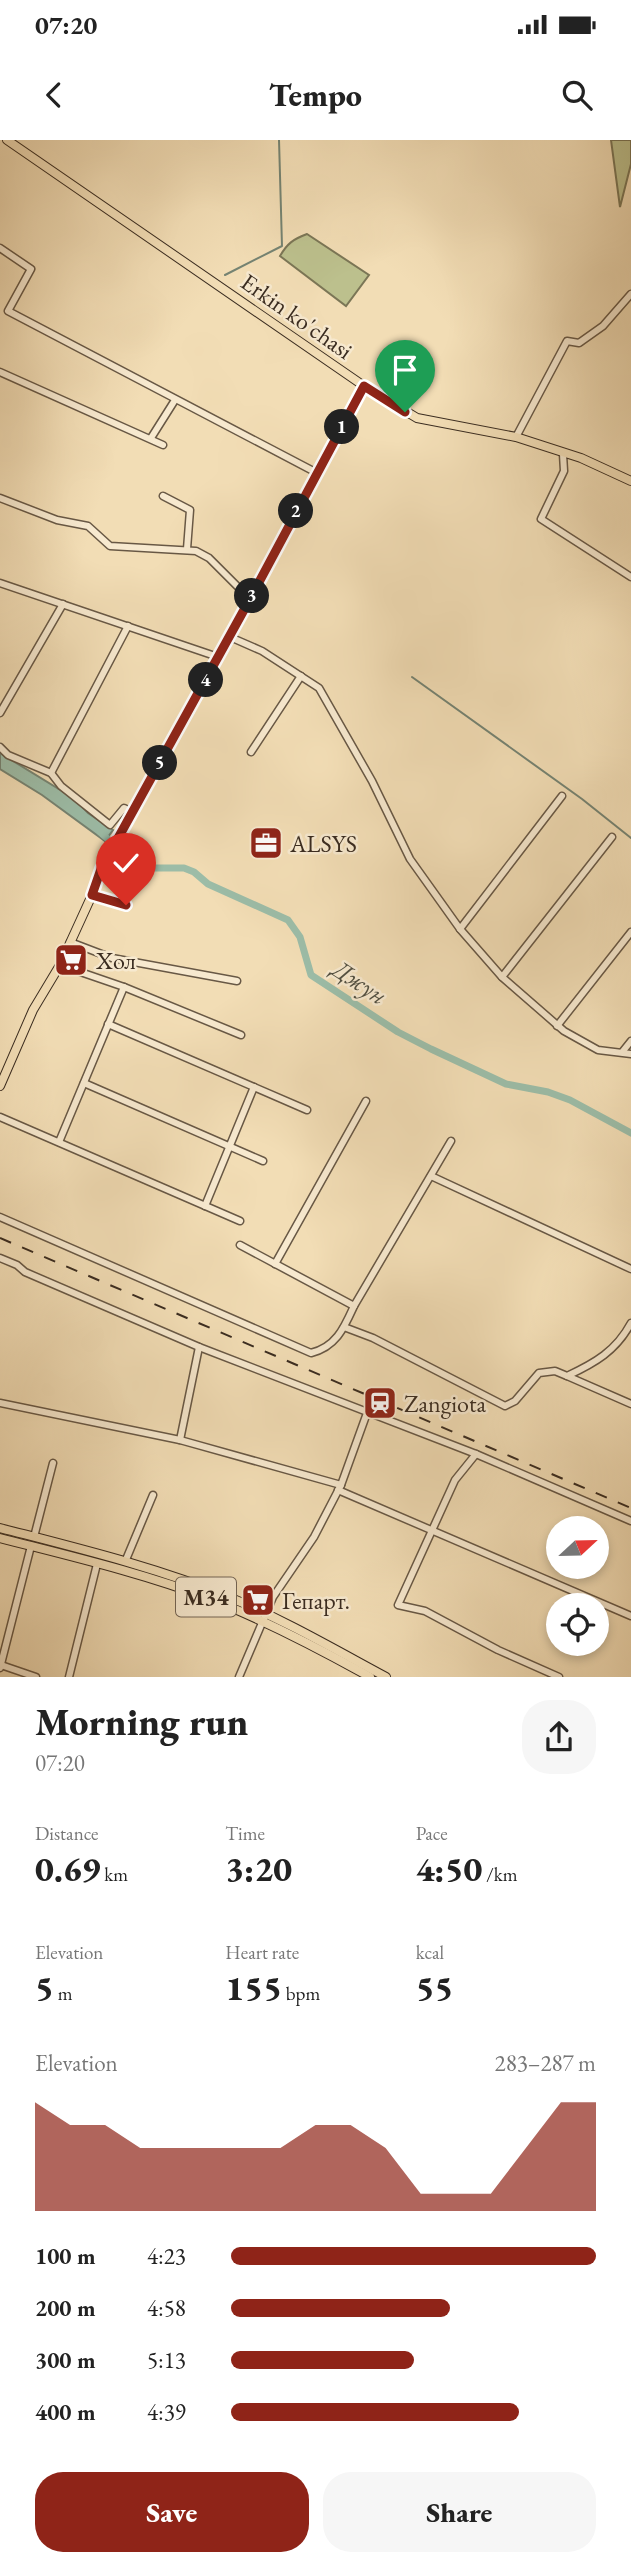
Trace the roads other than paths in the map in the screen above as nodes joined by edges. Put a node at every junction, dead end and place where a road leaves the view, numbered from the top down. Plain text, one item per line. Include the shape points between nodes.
1 (7, 140) edge
2 (0, 248) edge
3 (631, 294) edge
4 (0, 372) edge
5 (364, 386) junction
6 (175, 400) junction
7 (516, 437) junction
8 (151, 438) junction
9 (163, 445) dead end
10 (563, 454) junction
11 (317, 473) junction
12 (631, 481) edge
13 (163, 496) dead end
14 (0, 498) edge
15 (187, 550) junction
16 (631, 578) edge
17 (0, 583) edge
18 (250, 599) junction
19 (63, 604) junction
20 (128, 626) junction
21 (230, 637) junction
22 (218, 657) junction
23 (301, 676) junction
24 (0, 713) edge
25 (0, 747) edge
26 (251, 752) dead end
27 (51, 772) junction
28 (562, 796) dead end
29 (132, 812) junction
30 (612, 837) dead end
31 (92, 895) junction
32 (126, 905) dead end
33 (460, 929) junction
34 (631, 932) edge
35 (70, 942) junction
36 (60, 965) junction
37 (502, 977) junction
38 (237, 981) dead end
39 (124, 987) junction
40 (108, 1024) junction
41 (557, 1026) junction
42 (241, 1035) dead end
43 (631, 1041) edge
44 (623, 1051) junction
45 (631, 1054) edge
46 (84, 1083) junction
47 (0, 1086) edge
48 (254, 1087) junction
49 (366, 1101) dead end
50 (307, 1110) dead end
51 (0, 1117) edge
52 (451, 1140) dead end
53 (59, 1142) junction
54 (231, 1146) junction
55 (263, 1161) dead end
56 (431, 1176) junction
57 (205, 1206) junction
58 (0, 1217) edge
59 (240, 1221) dead end
60 (240, 1245) dead end
61 (0, 1258) edge
62 (275, 1264) junction
63 (631, 1269) edge
64 (354, 1306) junction
65 (631, 1323) edge
66 (344, 1327) junction
67 (199, 1347) junction
68 (567, 1376) junction
69 (0, 1403) edge
70 (631, 1405) edge
71 (367, 1413) junction
72 (180, 1440) junction
73 (476, 1454) junction
74 (53, 1463) dead end
75 (339, 1488) junction
76 (153, 1495) dead end
77 (631, 1521) edge
78 (0, 1528) edge
79 (432, 1531) junction
80 (0, 1538) edge
81 (32, 1541) junction
82 (125, 1562) junction
83 (97, 1564) junction
84 (631, 1616) edge
85 (264, 1617) junction
86 (0, 1667) edge
87 (36, 1677) edge
88 (69, 1677) edge
89 (239, 1677) edge
90 (370, 1677) edge
91 (386, 1677) edge
92 (559, 1677) edge

1 - 5 main road, Erkin ko'chasi
2 - 6 street via 32,269 8,311
3 - 7 street via 603,326 579,344 567,341
4 - 8 street
5 - 7 main road, Erkin ko'chasi via 417,418
5 - 11 main road
6 - 8 street
6 - 11 street
7 - 10 main road, Erkin ko'chasi
8 - 9 street
10 - 12 main road, Erkin ko'chasi
10 - 16 street via 564,471 541,519
11 - 18 main road
13 - 15 street via 190,510
14 - 15 street via 57,520 88,526 110,546
15 - 18 street via 209,558
17 - 19 street
18 - 21 main road
19 - 20 street
19 - 24 street
20 - 22 street
20 - 27 street
21 - 22 main road
21 - 23 street
22 - 29 main road
23 - 26 street
23 - 33 street via 319,688 372,780 410,859
25 - 27 street via 8,755
27 - 29 street via 61,786 110,825 124,808
28 - 33 street
29 - 31 main road
30 - 37 street
31 - 32 street
31 - 35 main road
33 - 37 street
34 - 41 street
35 - 36 main road
35 - 38 street via 112,958
36 - 39 street
36 - 47 main road via 33,1010
37 - 41 street
39 - 40 street
39 - 42 street
40 - 46 street
40 - 48 street
41 - 44 street via 598,1050
43 - 44 street
44 - 45 street
46 - 53 street
46 - 54 street
48 - 50 street
48 - 54 street
49 - 62 street
51 - 53 street
52 - 56 street
53 - 57 street
54 - 55 street
54 - 57 street
56 - 63 street
56 - 64 street
57 - 59 street
58 - 66 street via 311,1353 326,1349
60 - 62 street
61 - 67 street
62 - 64 street
64 - 66 street
65 - 68 street via 604,1356
66 - 68 street via 502,1405 512,1403 539,1373 555,1371
67 - 71 street
67 - 72 street
68 - 70 street
69 - 72 street
71 - 73 street
71 - 75 street
72 - 75 street
73 - 77 street
73 - 79 street via 455,1480
74 - 81 street
75 - 79 street
75 - 85 street
76 - 82 street
78 - 81 main road, M34
79 - 84 street
79 - 92 street via 398,1605 425,1611
80 - 81 main road, M34
81 - 82 main road, M34
81 - 83 main road, M34
81 - 86 street
82 - 85 main road, M34 via 202,1587
83 - 85 main road, M34
83 - 88 street
85 - 89 street
85 - 90 main road, M34
85 - 91 main road, M34
86 - 87 street

